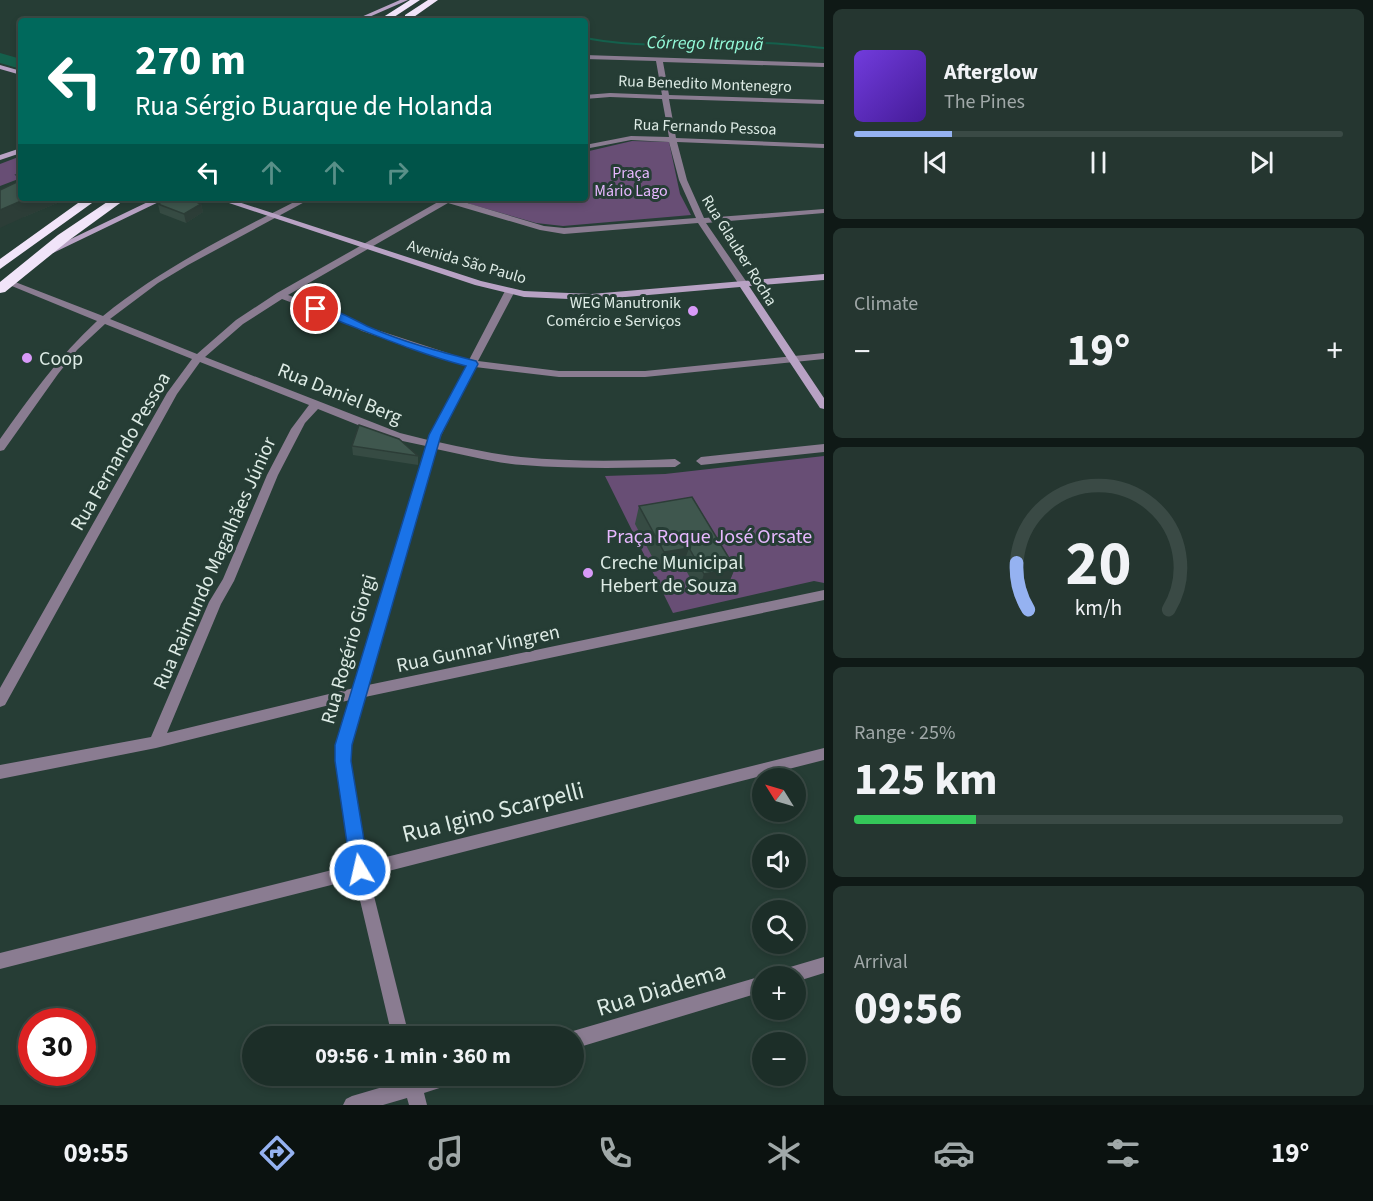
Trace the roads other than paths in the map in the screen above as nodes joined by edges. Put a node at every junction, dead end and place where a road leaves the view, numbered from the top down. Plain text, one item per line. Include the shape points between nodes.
1 (405, 0) edge
2 (416, 0) edge
3 (434, 0) edge
4 (362, 18) edge
5 (387, 18) edge
6 (406, 18) edge
7 (588, 57) edge
8 (659, 60) junction
9 (824, 66) edge
10 (0, 67) edge
11 (18, 72) edge
12 (666, 97) junction
13 (588, 98) edge
14 (824, 102) edge
15 (672, 140) junction
16 (588, 146) edge
17 (824, 146) edge
18 (18, 151) edge
19 (0, 158) edge
20 (89, 201) edge
21 (98, 201) edge
22 (116, 201) edge
23 (157, 201) edge
24 (227, 201) edge
25 (302, 201) edge
26 (445, 201) edge
27 (456, 201) edge
28 (824, 211) edge
29 (273, 216) junction
30 (700, 220) junction
31 (84, 222) junction
32 (105, 225) junction
33 (365, 246) junction
34 (38, 256) junction
35 (0, 265) edge
36 (824, 277) edge
37 (743, 284) junction
38 (4, 285) edge
39 (510, 291) junction
40 (279, 295) junction
41 (103, 320) junction
42 (824, 356) edge
43 (199, 358) junction
44 (792, 359) junction
45 (472, 364) junction
46 (315, 406) junction
47 (824, 406) edge
48 (432, 444) junction
49 (0, 447) edge
50 (824, 448) edge
51 (701, 461) dead end
52 (675, 463) dead end
53 (824, 595) edge
54 (357, 693) junction
55 (0, 701) edge
56 (156, 742) junction
57 (824, 754) edge
58 (6, 771) edge
59 (360, 870) junction
60 (0, 961) edge
61 (824, 965) edge
62 (806, 970) edge
63 (752, 987) edge
64 (399, 1026) edge
65 (584, 1037) edge
66 (400, 1086) edge
67 (413, 1086) edge
68 (352, 1105) edge
69 (418, 1105) edge

1 - 4 main road
2 - 5 highway
3 - 6 highway
7 - 8 street
8 - 9 street
8 - 12 street, Rua Glauber Rocha
10 - 11 main road
12 - 13 street, Rua Benedito Montenegro via 610,94
12 - 14 street, Rua Benedito Montenegro
12 - 15 street, Rua Glauber Rocha
15 - 16 street, Rua Fernando Pessoa via 631,138
15 - 17 street, Rua Fernando Pessoa
15 - 30 street, Rua Glauber Rocha via 687,194
18 - 19 main road
20 - 35 highway
21 - 31 highway via 83,211 80,218
22 - 31 highway
23 - 32 main road
24 - 29 main road, Avenida São Paulo
25 - 29 street
26 - 33 street, Rua Fernando Pessoa
27 - 30 street via 553,230
28 - 30 street
29 - 33 main road, Avenida São Paulo
29 - 41 street via 177,267
30 - 37 street, Rua Glauber Rocha
31 - 32 highway
31 - 34 highway
32 - 34 main road
33 - 39 main road, Avenida São Paulo
33 - 40 street, Rua Fernando Pessoa
34 - 38 highway
36 - 37 main road, Avenida São Paulo
37 - 39 main road, Avenida São Paulo via 591,297
37 - 44 main road, Rua Glauber Rocha
38 - 41 street, Rua Daniel Berg
39 - 45 street, Rua Rogério Giorgi
40 - 43 street, Rua Fernando Pessoa
40 - 45 street via 364,329
41 - 43 street, Rua Daniel Berg
41 - 49 street via 72,350
42 - 44 street
43 - 46 street, Rua Daniel Berg
43 - 55 street, Rua Fernando Pessoa via 172,393
44 - 45 street via 599,376
44 - 47 main road, Rua Glauber Rocha
45 - 48 street, Rua Rogério Giorgi
46 - 48 street, Rua Daniel Berg via 397,436
46 - 56 street, Rua Raimundo Magalhães Júnior via 302,418 273,474
48 - 52 street, Rua Daniel Berg via 521,461
48 - 54 street, Rua Rogério Giorgi
50 - 51 street
53 - 54 street, Rua Gunnar Vingren
54 - 56 street, Rua Gunnar Vingren
54 - 59 street, Rua Rogério Giorgi via 343,761
56 - 58 street, Rua Gunnar Vingren
57 - 59 street, Rua Igino Scarpelli
59 - 60 street, Rua Igino Scarpelli
59 - 64 street, Rua Rogério Giorgi
61 - 62 street
63 - 65 street, Rua Diadema
66 - 68 street
67 - 69 street

